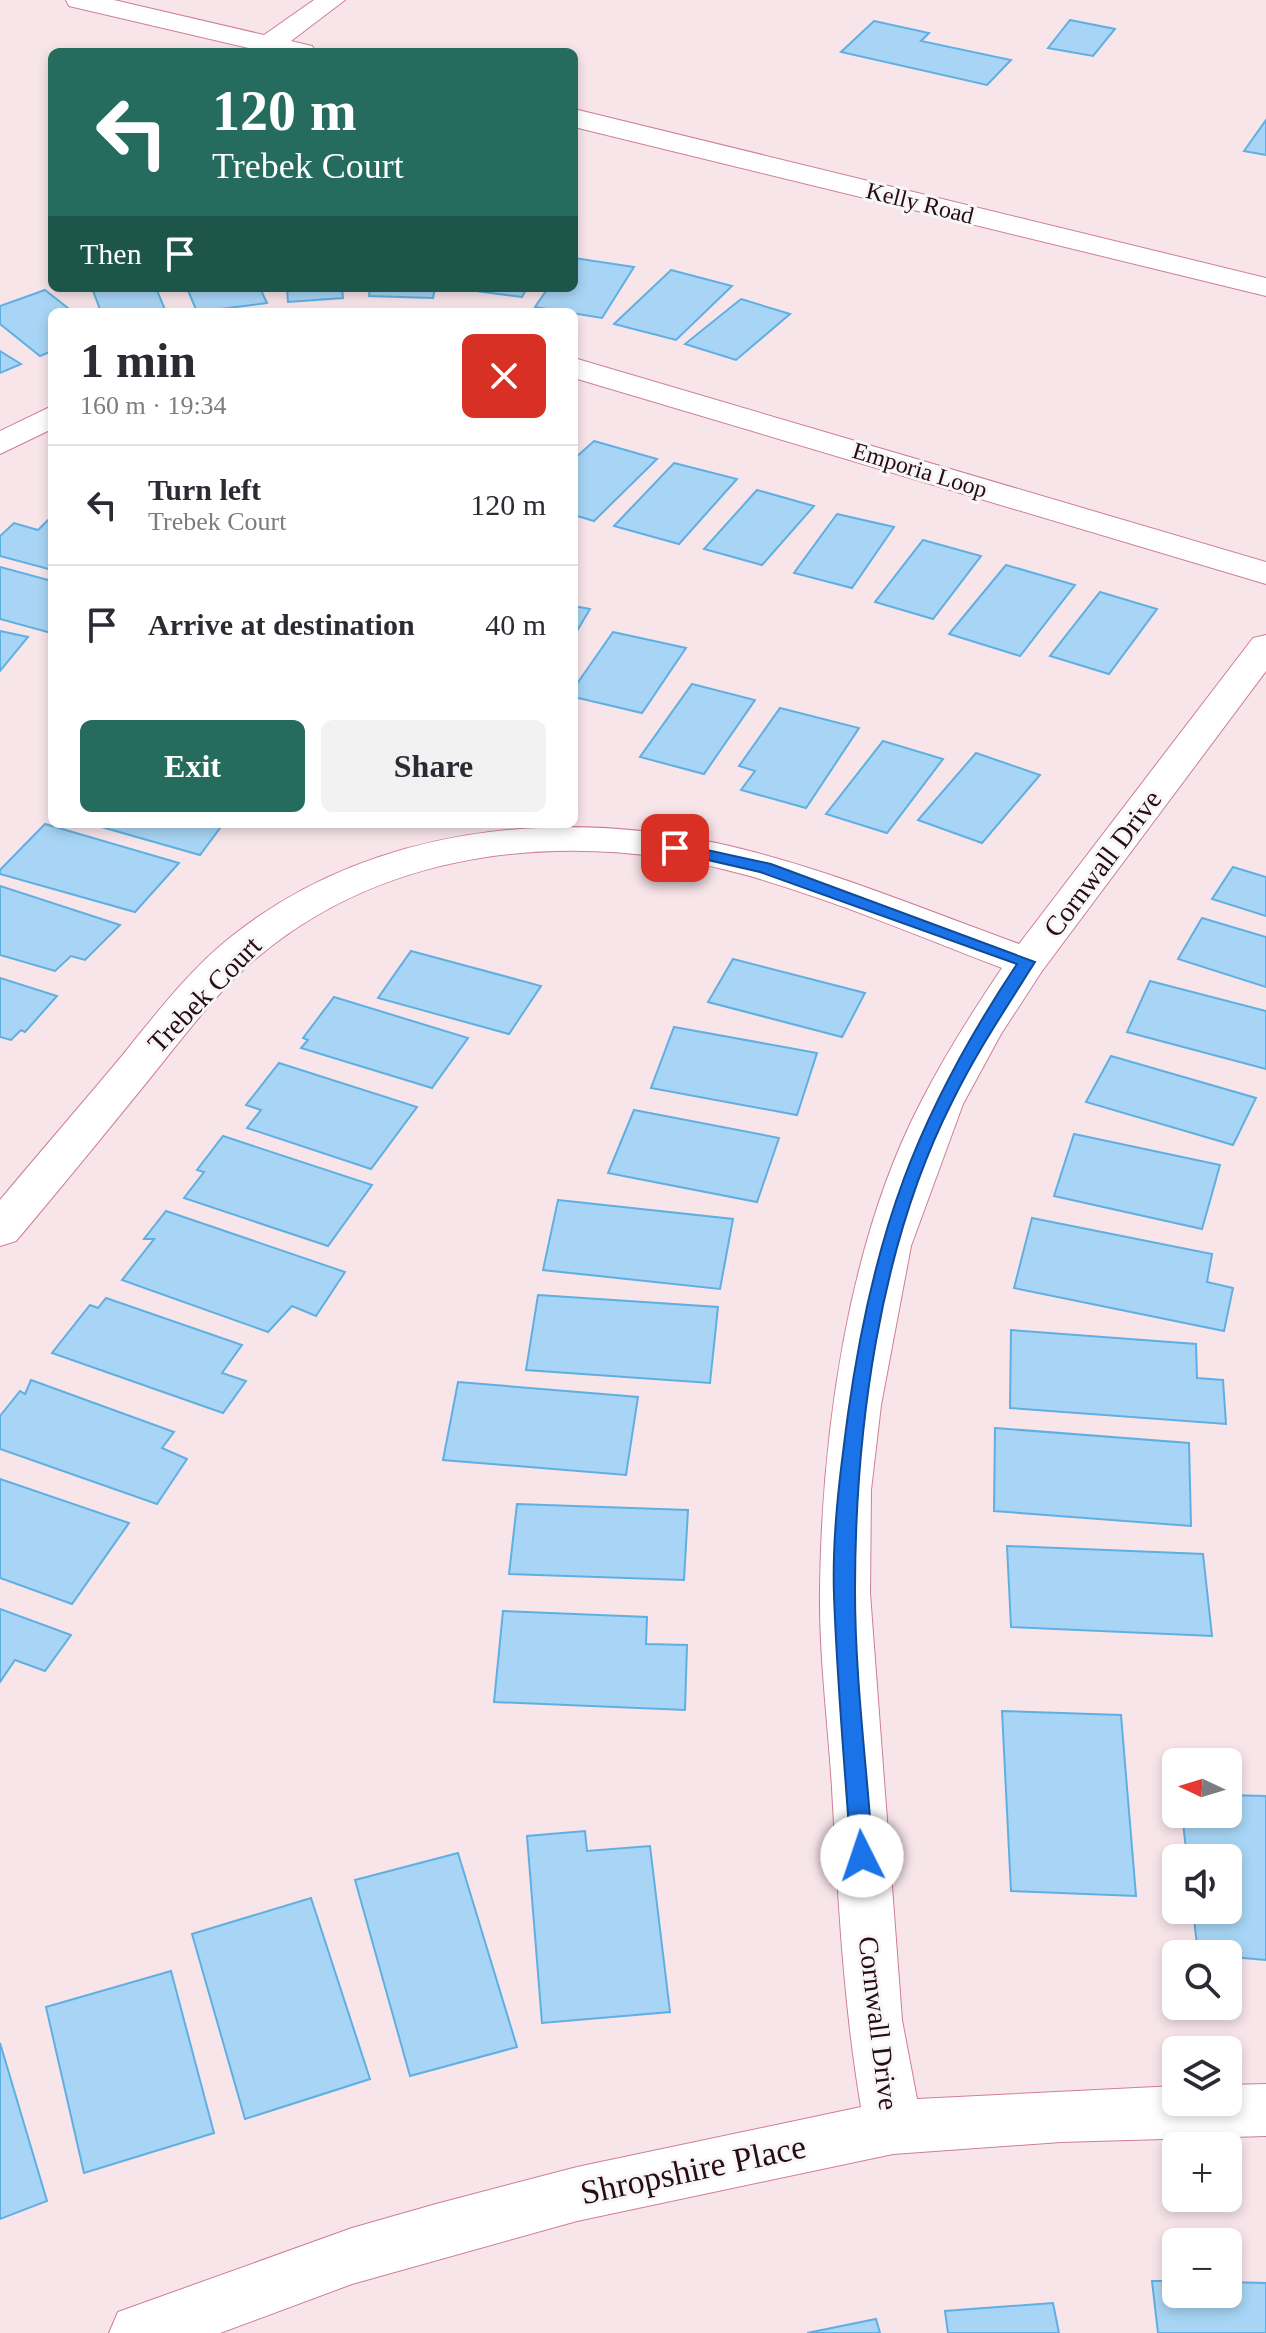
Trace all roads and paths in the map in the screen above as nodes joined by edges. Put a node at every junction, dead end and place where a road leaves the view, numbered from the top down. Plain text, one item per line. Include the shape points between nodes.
1 (79, 0) edge
2 (332, 0) edge
3 (269, 44) junction
4 (286, 48) edge
5 (578, 119) edge
6 (1266, 287) edge
7 (578, 369) edge
8 (48, 418) edge
9 (0, 444) edge
10 (1266, 573) edge
11 (1266, 646) edge
12 (1027, 962) junction
13 (0, 1230) edge
14 (1266, 2110) edge
15 (893, 2127) junction
16 (140, 2333) edge

1 - 3 street
2 - 3 street
3 - 4 street
5 - 6 street, Kelly Road
7 - 10 street, Emporia Loop
8 - 9 street
11 - 12 street, Cornwall Drive
12 - 13 street, Trebek Court via 718,856 575,840 463,845 322,895 246,946 192,999
12 - 15 street, Cornwall Drive via 981,1031 912,1174 885,1260 847,1490 845,1593 874,2020
14 - 15 street, Shropshire Place
15 - 16 street, Shropshire Place via 577,2194 436,2232 337,2261

